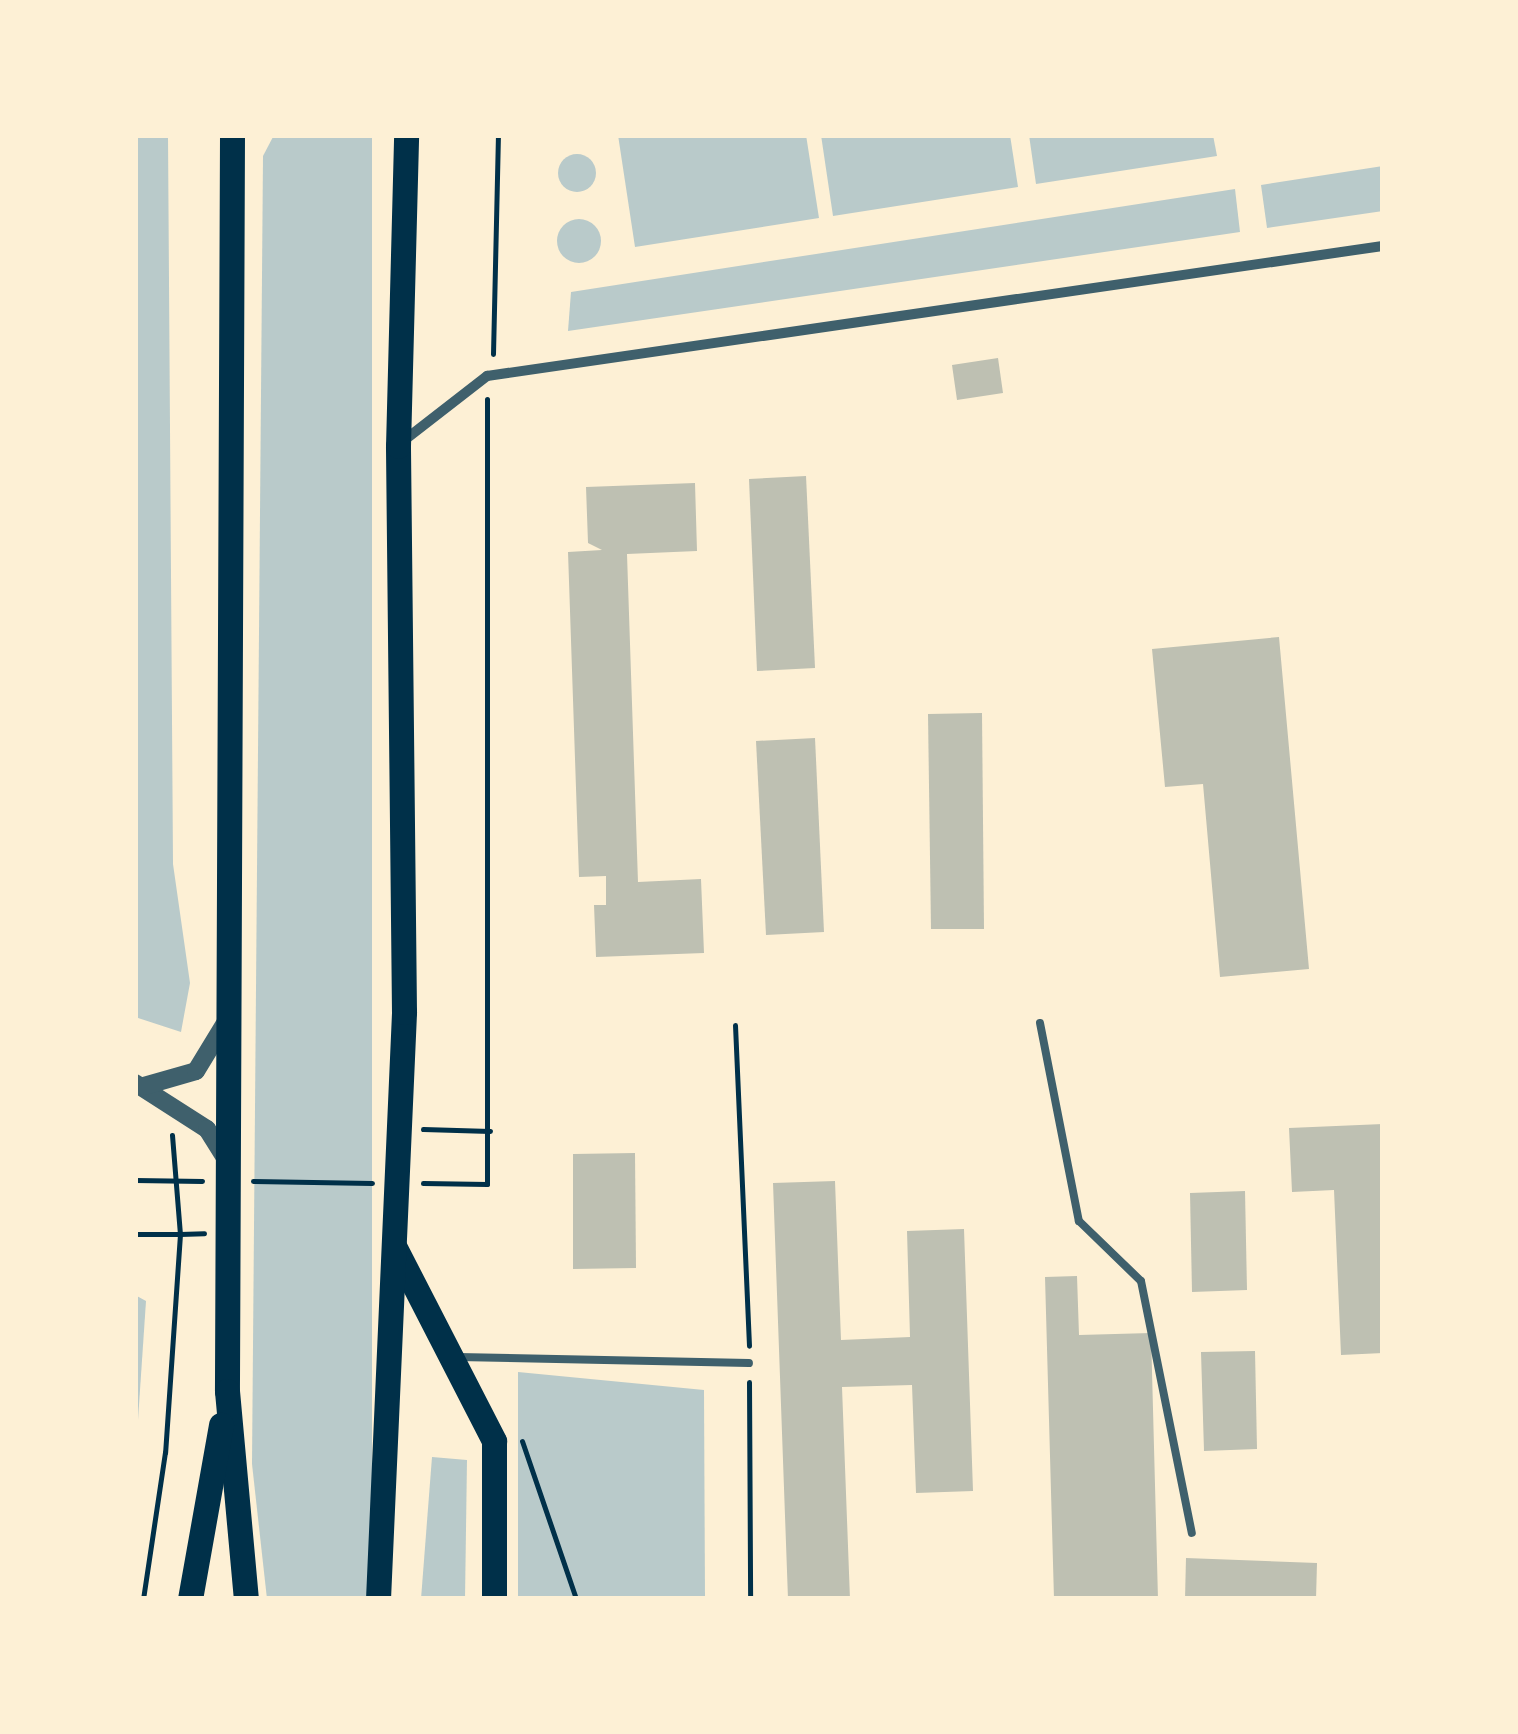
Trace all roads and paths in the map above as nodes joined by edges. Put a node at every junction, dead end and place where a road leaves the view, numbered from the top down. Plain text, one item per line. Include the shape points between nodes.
1 (232, 135) edge
2 (406, 135) edge
3 (498, 135) edge
4 (1383, 246) edge
5 (486, 376) junction
6 (398, 446) junction
7 (230, 1016) junction
8 (1040, 1023) dead end
9 (735, 1025) dead end
10 (139, 1084) edge
11 (399, 1129) junction
12 (169, 1130) dead end
13 (490, 1131) junction
14 (225, 1175) junction
15 (135, 1180) edge
16 (389, 1183) dead end
17 (408, 1183) dead end
18 (135, 1234) edge
19 (180, 1234) junction
20 (395, 1248) junction
21 (458, 1357) junction
22 (748, 1363) junction
23 (227, 1391) junction
24 (517, 1429) dead end
25 (1192, 1533) dead end
26 (143, 1599) edge
27 (190, 1599) edge
28 (246, 1599) edge
29 (378, 1599) edge
30 (494, 1599) edge
31 (576, 1599) edge
32 (750, 1599) edge

1 - 7 main road
2 - 6 main road
3 - 5 path via 499,332
4 - 5 street
5 - 6 street
5 - 13 path
6 - 11 main road
7 - 10 street via 196,1070
7 - 14 main road
8 - 25 lane via 1078,1221 1141,1281
9 - 22 path
10 - 14 street via 207,1129
11 - 13 path
11 - 20 main road
12 - 19 path
13 - 17 path via 487,1184
14 - 15 path
14 - 16 path
14 - 23 main road
18 - 19 path
19 - 26 path via 166,1452
20 - 21 main road
20 - 29 main road
21 - 22 lane
21 - 30 main road via 494,1441
22 - 32 path
23 - 27 main road
23 - 28 main road
24 - 31 path

